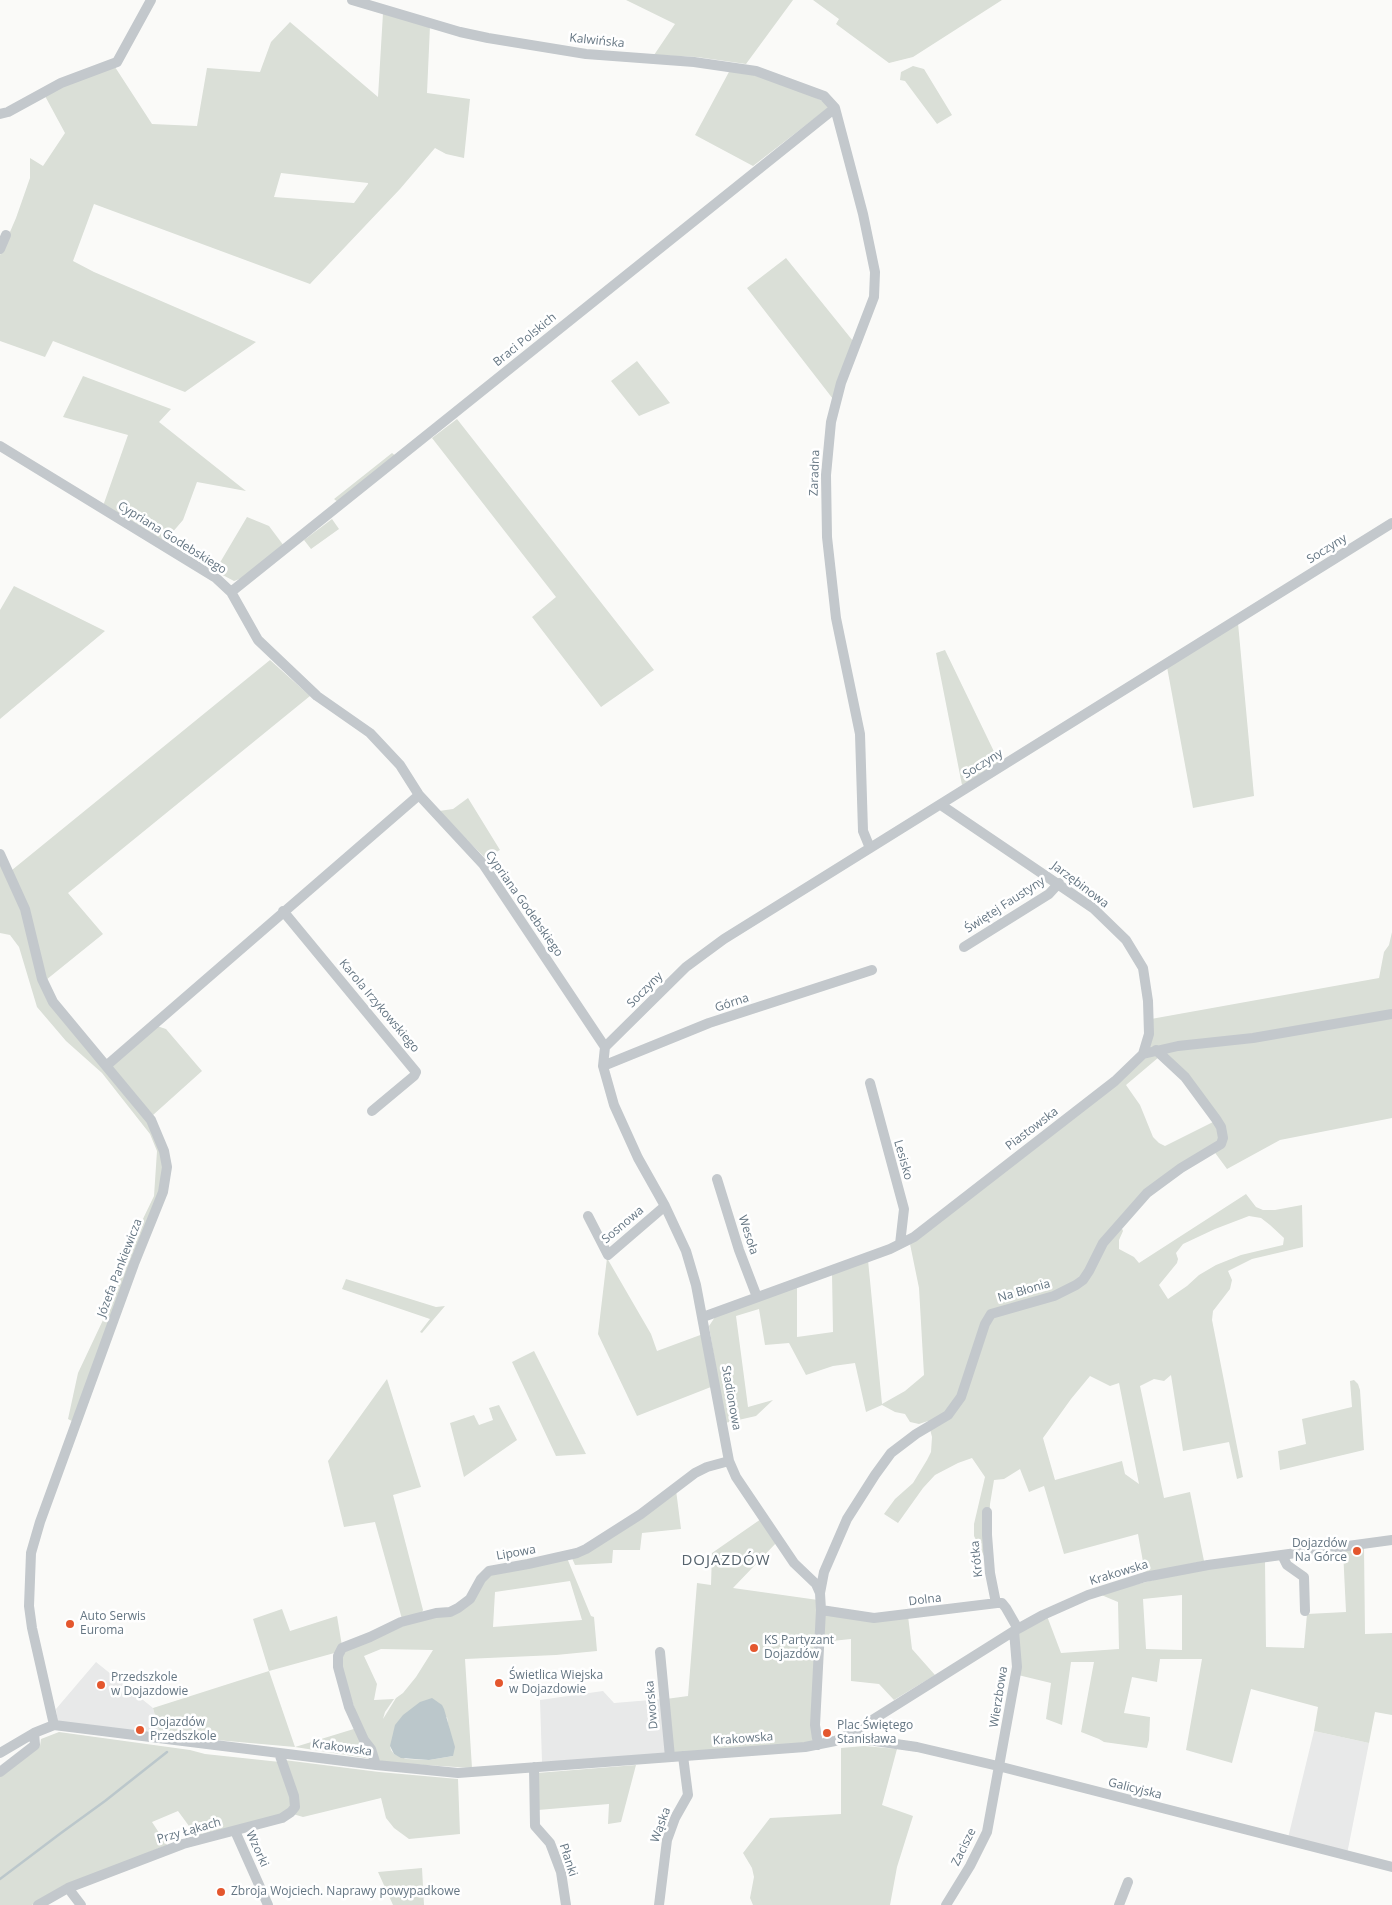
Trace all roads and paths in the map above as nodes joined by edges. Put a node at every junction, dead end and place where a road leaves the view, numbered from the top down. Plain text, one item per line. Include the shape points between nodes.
1 (151, 0) edge
2 (352, 0) edge
3 (835, 108) junction
4 (0, 114) edge
5 (6, 235) dead end
6 (0, 248) edge
7 (0, 446) edge
8 (1392, 523) edge
9 (231, 592) junction
10 (419, 795) junction
11 (941, 805) junction
12 (870, 848) junction
13 (0, 854) edge
14 (1059, 883) junction
15 (283, 911) junction
16 (964, 947) dead end
17 (872, 970) dead end
18 (1392, 1014) edge
19 (605, 1047) junction
20 (1156, 1050) junction
21 (1143, 1054) junction
22 (106, 1066) junction
23 (603, 1066) junction
24 (870, 1083) dead end
25 (372, 1111) dead end
26 (717, 1180) dead end
27 (665, 1206) junction
28 (588, 1216) dead end
29 (900, 1244) junction
30 (757, 1297) junction
31 (703, 1317) junction
32 (729, 1461) junction
33 (987, 1512) dead end
34 (1392, 1540) edge
35 (1282, 1555) junction
36 (820, 1593) junction
37 (996, 1603) junction
38 (821, 1610) junction
39 (1305, 1611) dead end
40 (1016, 1630) junction
41 (660, 1652) dead end
42 (54, 1725) junction
43 (859, 1728) junction
44 (34, 1733) junction
45 (850, 1734) junction
46 (871, 1740) junction
47 (818, 1745) junction
48 (279, 1752) junction
49 (0, 1753) edge
50 (682, 1756) junction
51 (670, 1757) junction
52 (376, 1765) junction
53 (998, 1766) junction
54 (534, 1767) junction
55 (0, 1772) edge
56 (235, 1831) junction
57 (1392, 1866) edge
58 (1128, 1882) dead end
59 (68, 1888) junction
60 (38, 1905) edge
61 (81, 1905) edge
62 (268, 1905) edge
63 (566, 1905) edge
64 (659, 1905) edge
65 (946, 1905) edge
66 (1119, 1905) edge

1 - 4 street via 117,62 61,83
2 - 3 street, Kalwińska via 488,38 586,54 694,62 756,71 824,96
3 - 9 street, Braci Polskich
3 - 12 street, Zaradna via 875,272 874,298 841,383 831,422 826,475 827,537 836,618 860,734 863,831
5 - 6 street
7 - 9 street, Cypriana Godebskiego via 216,578
8 - 11 street, Soczyny
9 - 10 street, Cypriana Godebskiego via 258,640 318,696 370,733 400,765
10 - 15 street
10 - 19 street, Cypriana Godebskiego via 483,864
11 - 12 street, Soczyny
11 - 14 street, Jarzębinowa
12 - 19 street, Soczyny via 724,939 686,967
13 - 22 street, Józefa Pankiewicza via 24,909 42,979 53,1002
14 - 16 street, Świętej Faustyny via 1049,894
14 - 21 street, Jarzębinowa via 1093,908 1126,940 1143,968 1149,1034
15 - 22 street
15 - 25 street, Karola Irzykowskiego via 416,1072
17 - 23 street, Górna via 709,1024
18 - 20 street, Piastowska via 1253,1038
19 - 23 street, Stadionowa
20 - 21 street, Piastowska
20 - 36 street, Na Błonia via 1185,1077 1216,1119 1222,1133 1221,1144 1147,1193 1103,1243 1083,1280 1054,1296 991,1314 961,1397 948,1415 891,1453 875,1475 846,1521 824,1572
21 - 29 street, Piastowska via 1115,1081 914,1237
22 - 42 street, Józefa Pankiewicza via 151,1120 164,1151 166,1167 163,1192 134,1264 31,1553 29,1606
23 - 27 street, Stadionowa via 614,1105
24 - 29 street, Lesisko via 904,1210
26 - 30 street, Wesoła
27 - 28 street, Sosnowa via 608,1255
27 - 31 street, Stadionowa via 686,1251
29 - 30 street, Piastowska
30 - 31 street, Piastowska
31 - 32 street, Stadionowa
32 - 36 street, Stadionowa via 736,1477 794,1563 816,1584
32 - 52 street, Lipowa via 694,1473 641,1514 586,1549 489,1571 470,1599 458,1608 401,1622 342,1648 338,1667 349,1707
33 - 37 street, Krótka
34 - 35 street, Krakowska
35 - 39 street via 1287,1565 1304,1577
35 - 40 street, Krakowska via 1145,1577 1088,1595
36 - 38 street
37 - 38 street, Dolna via 874,1618
37 - 40 street via 1002,1603
38 - 47 street
40 - 43 street, Krakowska
40 - 53 street, Wierzbowa via 1017,1667
41 - 51 street, Dworska
42 - 44 street
42 - 48 street, Krakowska
43 - 45 street, Krakowska
43 - 46 street
44 - 49 street
44 - 55 street via 36,1745
45 - 46 street, Galicyjska
45 - 47 street, Krakowska
46 - 53 street, Galicyjska
47 - 50 street, Krakowska
48 - 52 street, Krakowska
48 - 56 street, Przy Łąkach via 295,1807 282,1818
50 - 51 street, Krakowska
50 - 64 street, Wąska via 688,1795 667,1840
51 - 54 street, Krakowska
52 - 54 street, Krakowska via 458,1773
53 - 57 street, Galicyjska
53 - 65 street, Zacisze via 987,1832
54 - 63 street, Płanki via 535,1826 550,1843 562,1872
56 - 59 street, Przy Łąkach via 183,1844
56 - 62 street, Wzorki
58 - 66 street
59 - 60 street, Przy Łąkach
59 - 61 street

